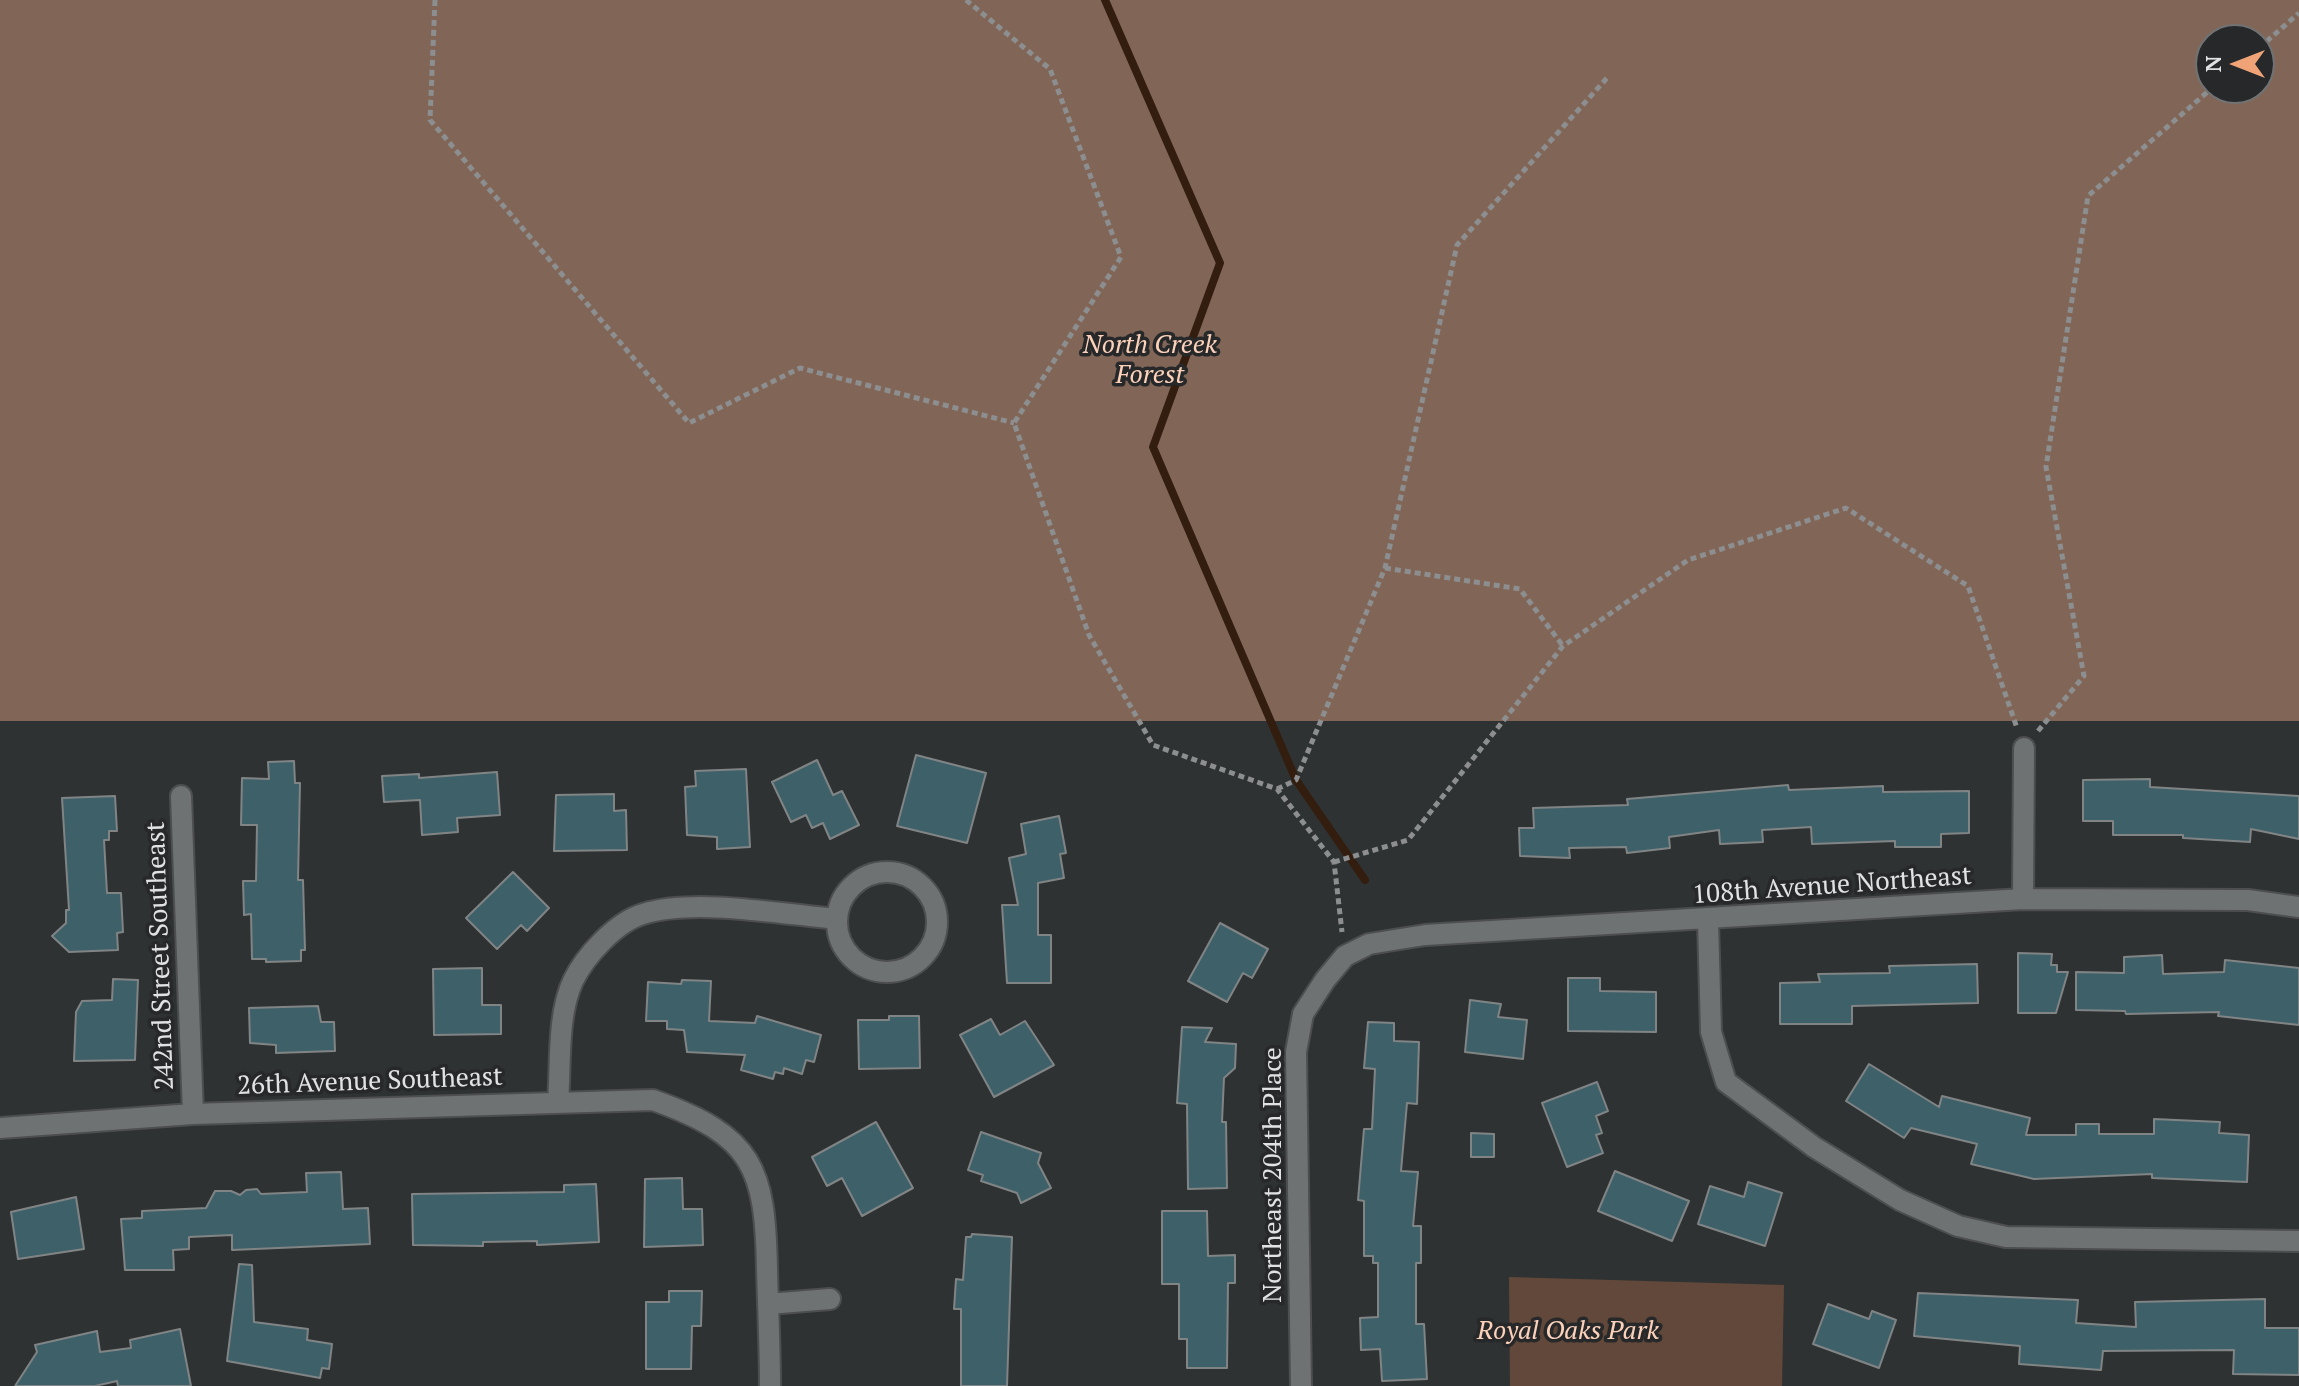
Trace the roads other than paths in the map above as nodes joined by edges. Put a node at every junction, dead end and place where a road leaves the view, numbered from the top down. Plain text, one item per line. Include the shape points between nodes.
1 (2024, 748) road end
2 (181, 796) dead end
3 (2023, 899) junction
4 (2299, 907) edge
5 (837, 919) junction
6 (1708, 920) junction
7 (1369, 944) joint
8 (558, 1102) junction
9 (193, 1114) junction
10 (0, 1128) edge
11 (2299, 1241) edge
12 (830, 1299) dead end
13 (768, 1304) junction
14 (770, 1386) edge
15 (1301, 1386) edge

1 - 3 street
2 - 9 street, 242nd Street Southeast
3 - 4 street, 108th Avenue Northeast via 2248,900
3 - 6 street, 108th Avenue Northeast
5 - 5 street via 851,958 876,972 905,970 917,963 938,926 937,912 923,887 912,878 884,872 857,882 840,905
5 - 8 street via 685,907 641,914 613,932 573,981
6 - 7 street, 108th Avenue Northeast via 1425,935
6 - 11 street via 1711,1032 1726,1082 1814,1147 1900,1200 1958,1226 2006,1237
7 - 15 street, Northeast 204th Place via 1345,956 1325,980 1303,1014 1296,1052
8 - 9 street, 26th Avenue Southeast
8 - 13 street, 26th Avenue Southeast via 653,1100 695,1115 732,1141 755,1171 766,1209
9 - 10 street, 26th Avenue Southeast
12 - 13 street
13 - 14 street, 26th Avenue Southeast

